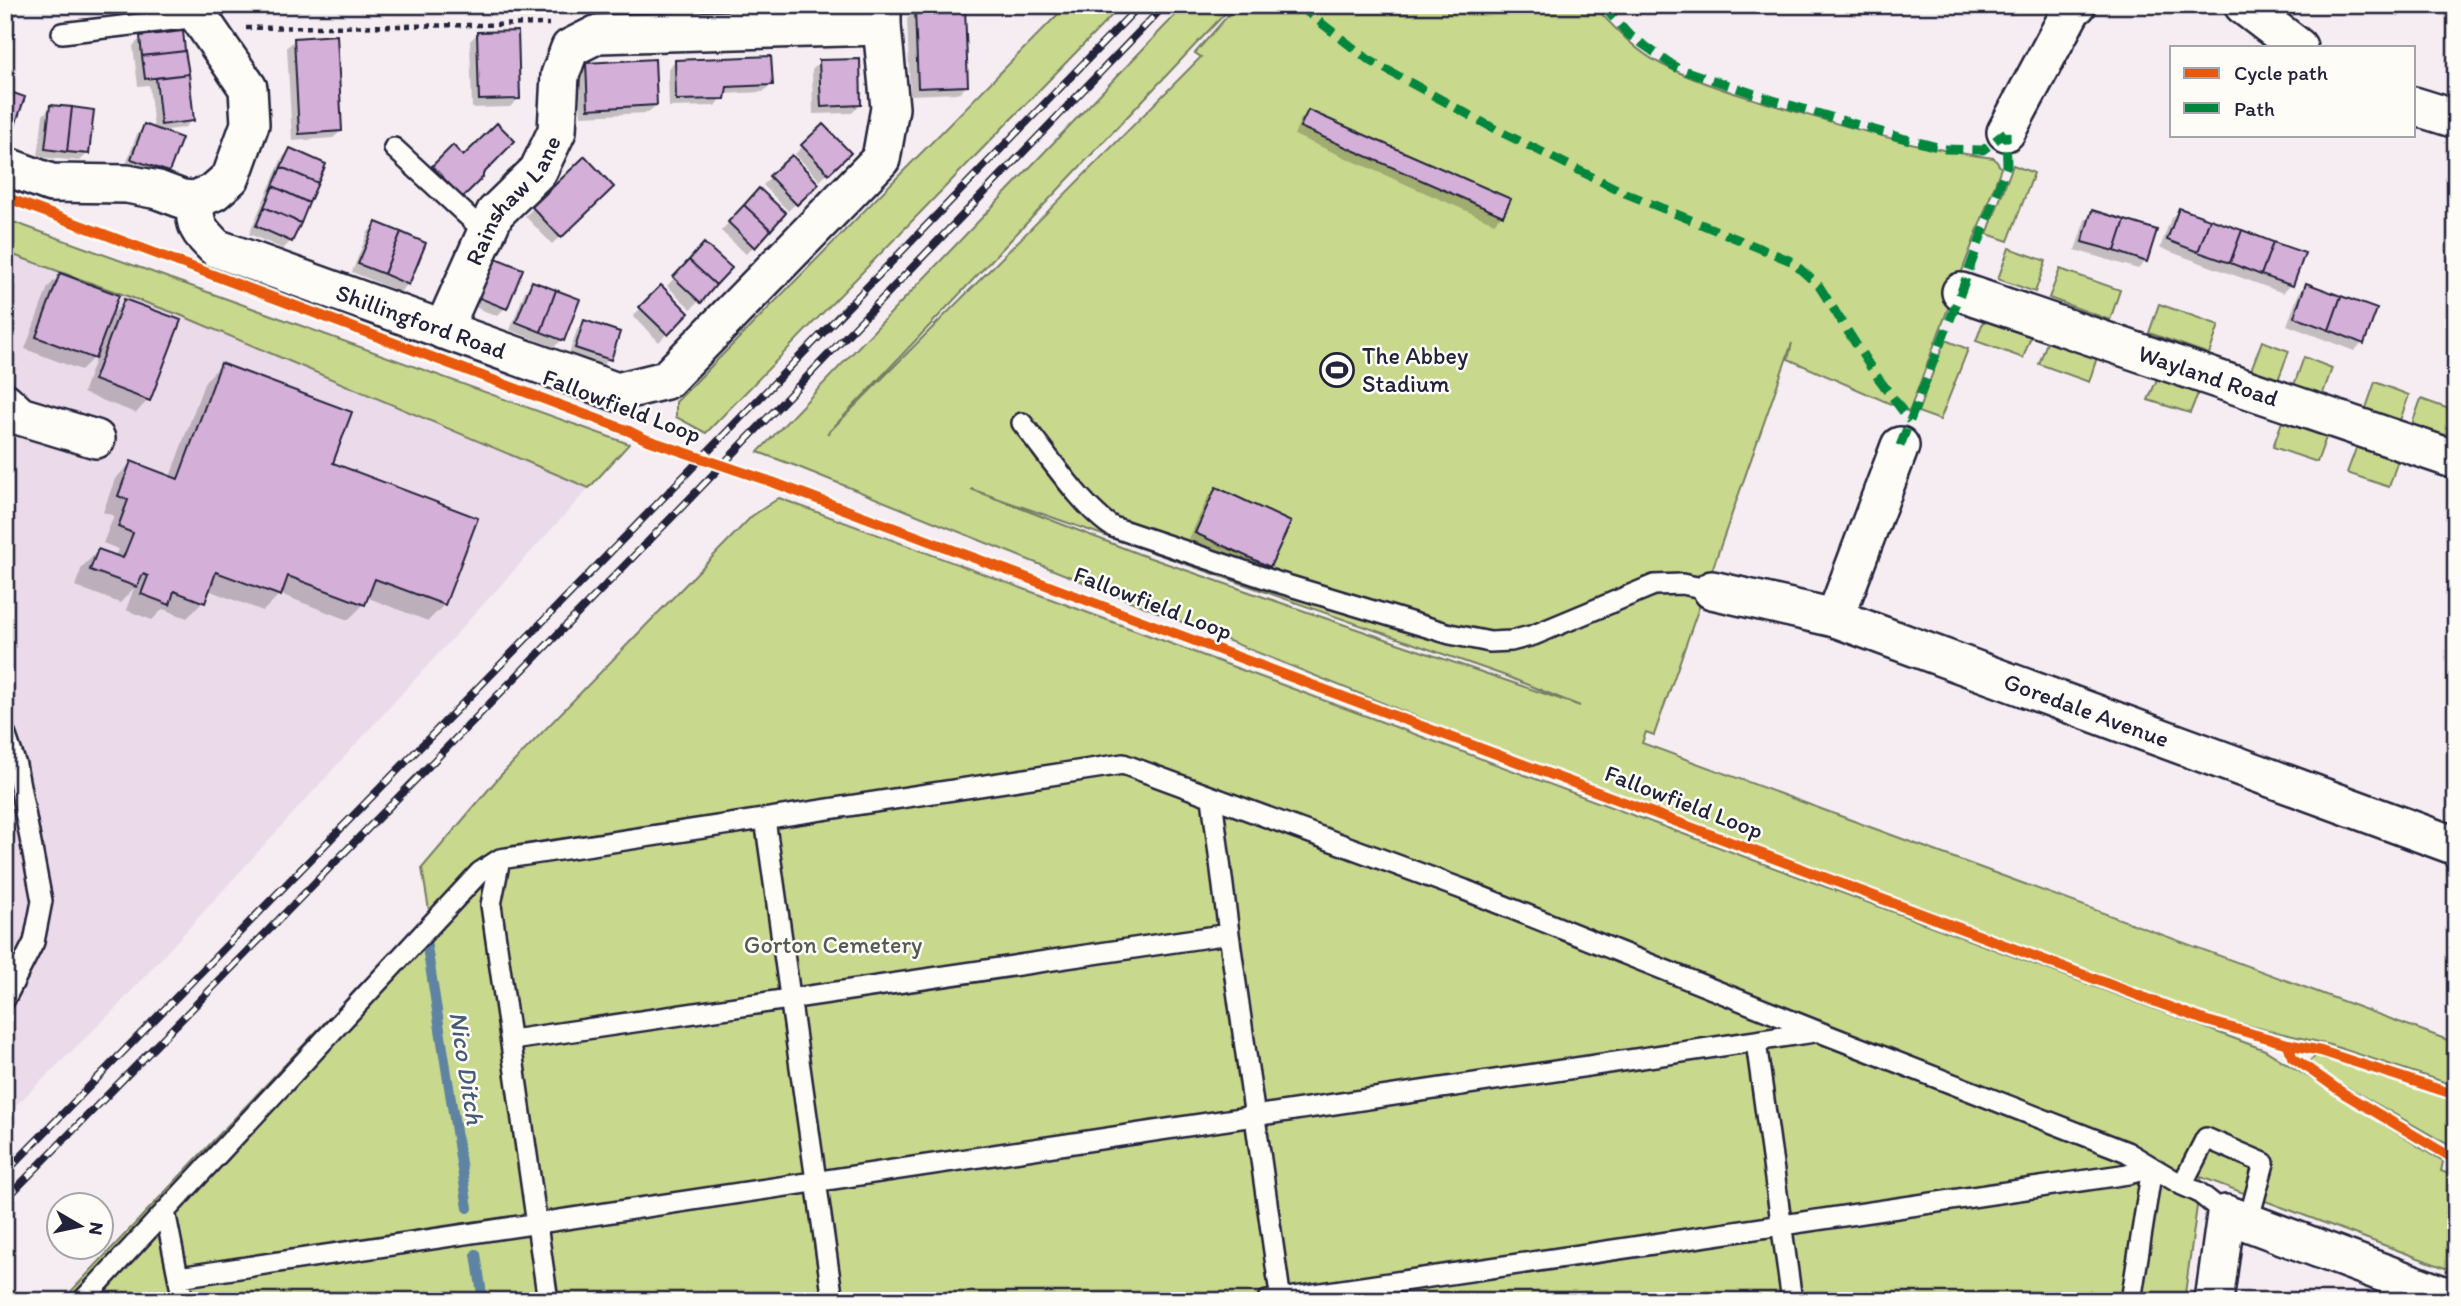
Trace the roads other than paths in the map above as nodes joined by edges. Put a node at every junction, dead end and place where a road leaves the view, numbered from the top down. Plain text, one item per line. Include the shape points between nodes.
1 (2077, 5) edge
2 (2243, 5) edge
3 (882, 15) edge
4 (199, 17) edge
5 (62, 33) dead end
6 (2297, 46) edge
7 (2416, 107) edge
8 (2456, 119) edge
9 (2006, 132) dead end
10 (394, 148) dead end
11 (5, 166) edge
12 (195, 200) junction
13 (486, 233) junction
14 (1961, 292) dead end
15 (443, 330) junction
16 (5, 402) edge
17 (1023, 422) dead end
18 (96, 439) dead end
19 (1900, 446) dead end
20 (2456, 460) edge
21 (1712, 590) joint
22 (1835, 618) junction
23 (5, 733) edge
24 (1212, 798) junction
25 (765, 820) junction
26 (2456, 846) edge
27 (500, 859) junction
28 (1229, 934) junction
29 (5, 999) edge
30 (789, 1000) junction
31 (1817, 1031) junction
32 (512, 1040) junction
33 (1756, 1042) junction
34 (1254, 1117) junction
35 (2152, 1168) junction
36 (816, 1181) junction
37 (2182, 1185) junction
38 (165, 1211) junction
39 (2237, 1218) junction
40 (536, 1222) junction
41 (1781, 1224) junction
42 (179, 1277) junction
43 (1276, 1300) edge
44 (2456, 1300) edge
45 (82, 1301) edge
46 (183, 1301) edge
47 (548, 1301) edge
48 (833, 1301) edge
49 (1792, 1301) edge
50 (2131, 1301) edge
51 (2214, 1301) edge

1 - 9 street
2 - 6 street
3 - 13 street, Rainshaw Lane via 598,34 570,48 560,75 557,131 538,171 495,213
3 - 15 street, Shillingford Road via 890,108 880,159 666,380 617,392
4 - 5 lane
4 - 12 street via 248,88 250,124 231,177
7 - 8 street
10 - 13 lane
11 - 12 street via 51,183 128,184
12 - 15 street, Shillingford Road via 197,229 216,248
13 - 15 street, Rainshaw Lane
14 - 20 street, Wayland Road
16 - 18 street via 20,416
17 - 21 lane via 1088,506 1113,527 1450,634 1511,641 1654,585
19 - 22 street
21 - 22 street, Goredale Avenue
22 - 26 street, Goredale Avenue
23 - 29 lane via 16,765 43,901 34,942
24 - 25 lane via 1123,764
24 - 28 lane
24 - 31 lane via 1465,890
25 - 27 lane
25 - 30 lane
27 - 32 lane via 491,905
27 - 38 lane via 480,873
28 - 30 lane
28 - 34 lane
30 - 32 lane
30 - 36 lane
31 - 33 lane
31 - 35 lane via 2127,1152
32 - 40 lane
33 - 34 lane
33 - 41 lane
34 - 36 lane
34 - 43 lane
35 - 37 lane
35 - 41 lane
35 - 50 lane
36 - 40 lane
36 - 48 lane
37 - 39 lane
37 - 39 lane via 2206,1138 2264,1163
38 - 42 lane
38 - 45 lane
39 - 44 street
39 - 51 street
40 - 42 lane
40 - 47 lane
41 - 43 lane
41 - 49 lane
42 - 46 lane

